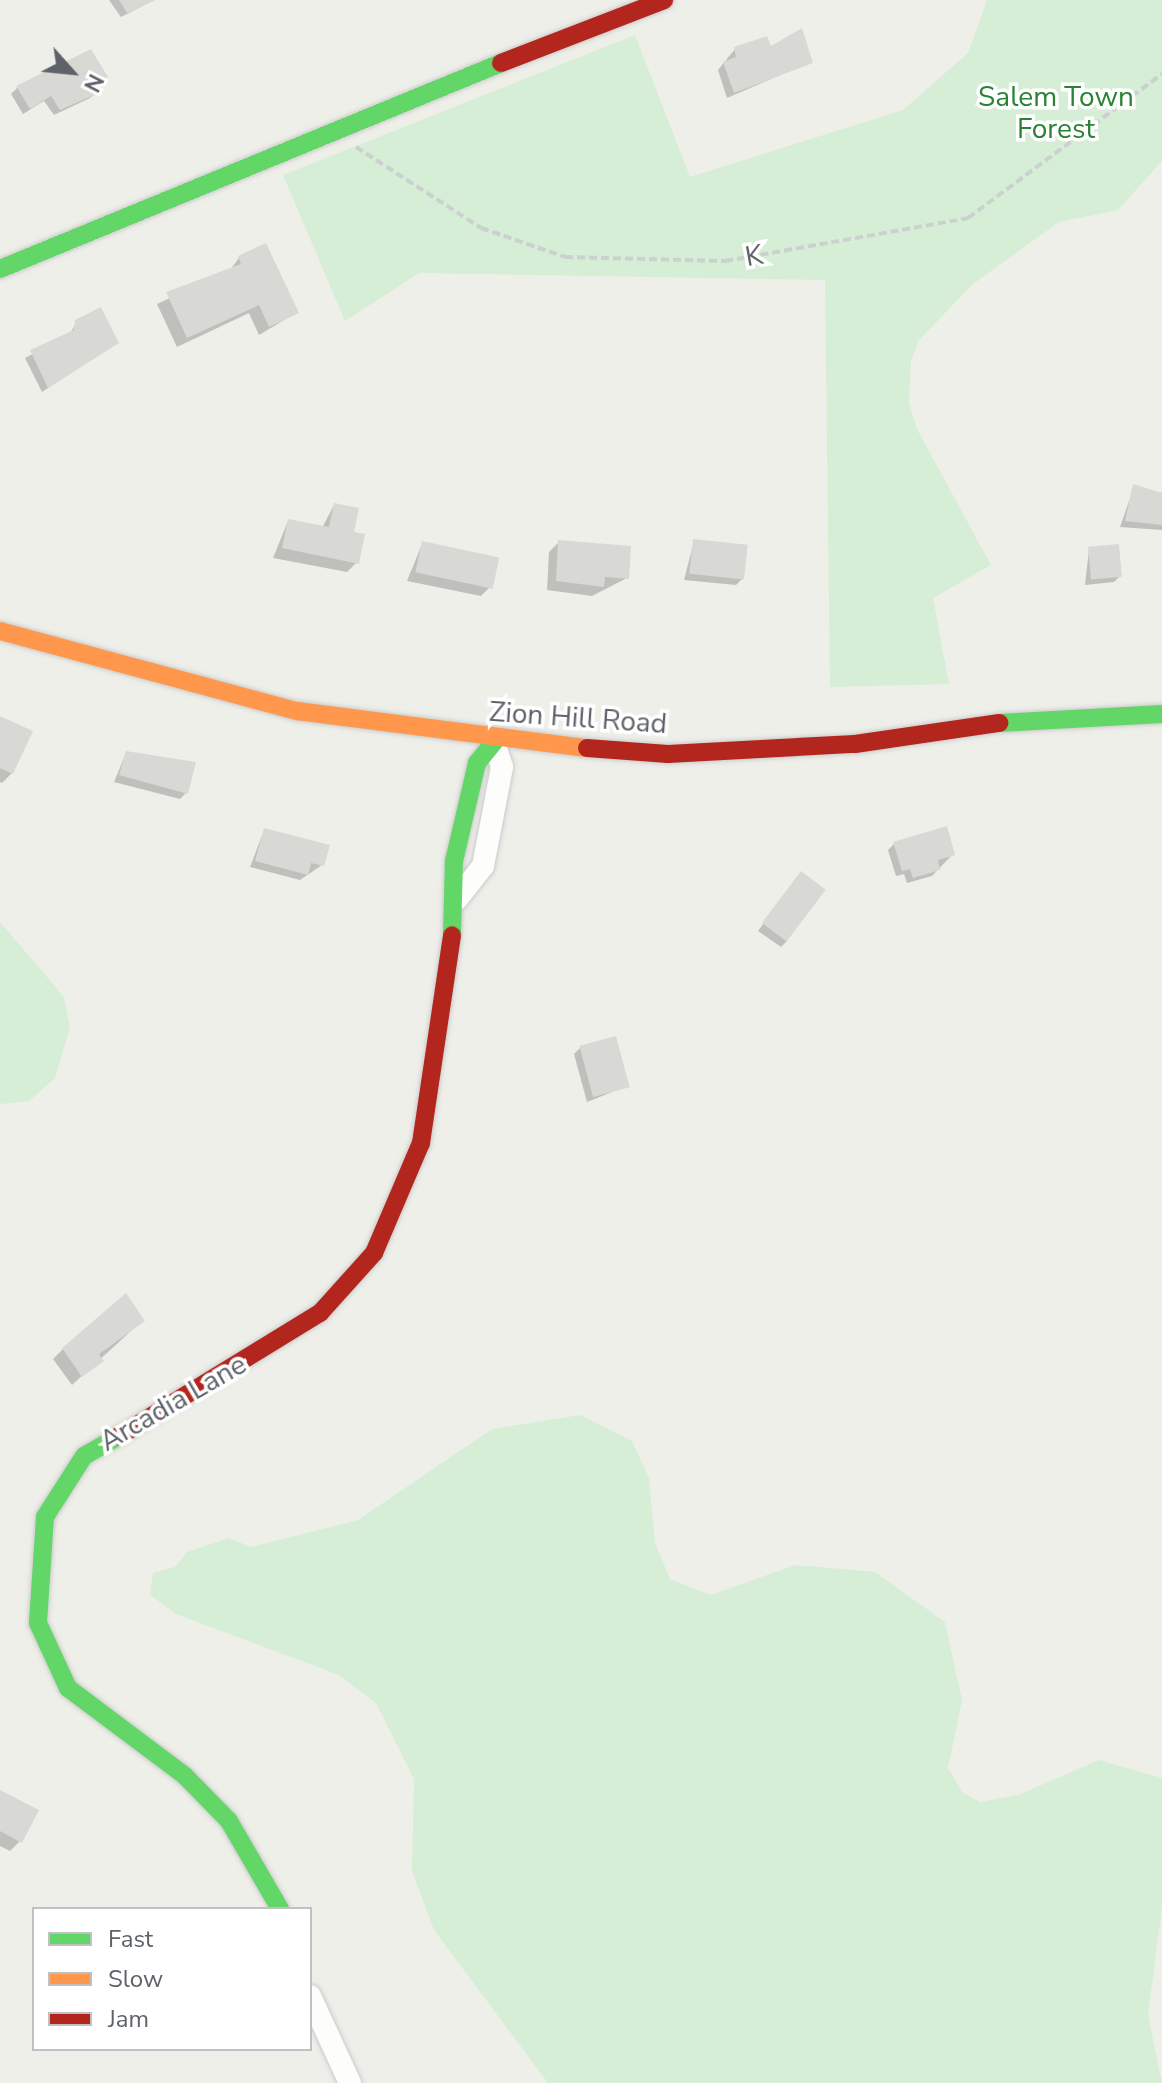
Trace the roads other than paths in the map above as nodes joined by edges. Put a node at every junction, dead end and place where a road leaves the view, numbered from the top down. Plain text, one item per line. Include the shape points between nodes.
1 (664, 0) edge
2 (0, 269) edge
3 (0, 631) edge
4 (1162, 714) edge
5 (494, 742) junction
6 (457, 899) joint
7 (279, 1907) edge
8 (312, 2000) edge
9 (350, 2083) edge

1 - 2 street via 330,130
3 - 5 street, Zion Hill Road via 297,711
4 - 5 street, Zion Hill Road via 1036,718 855,744 668,754
5 - 6 street, Arcadia Lane via 502,767 483,866
6 - 7 street, Arcadia Lane via 421,1143 374,1253 320,1313 283,1339 84,1456 45,1517 38,1550 38,1623 68,1688 185,1776 229,1821
8 - 9 street

